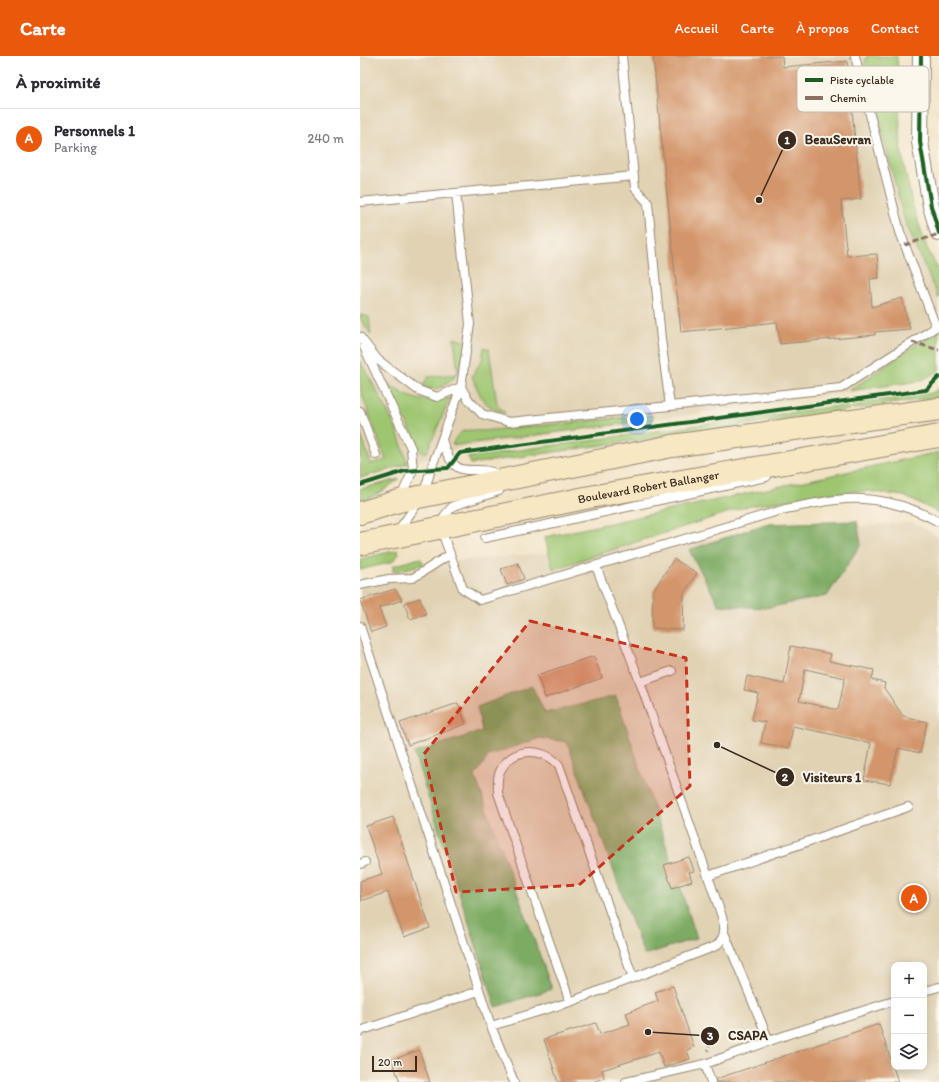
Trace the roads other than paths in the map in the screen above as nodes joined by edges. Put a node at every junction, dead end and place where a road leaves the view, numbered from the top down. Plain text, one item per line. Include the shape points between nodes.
1 (622, 56) edge
2 (855, 56) edge
3 (858, 66) edge
4 (869, 112) edge
5 (920, 112) edge
6 (634, 176) junction
7 (456, 193) junction
8 (360, 202) edge
9 (939, 233) edge
10 (360, 338) edge
11 (461, 388) junction
12 (670, 406) junction
13 (939, 409) edge
14 (360, 411) edge
15 (939, 436) edge
16 (442, 440) junction
17 (376, 455) dead end
18 (576, 466) junction
19 (772, 476) dead end
20 (506, 480) junction
21 (423, 496) junction
22 (399, 501) junction
23 (360, 513) edge
24 (939, 522) edge
25 (440, 527) junction
26 (394, 536) junction
27 (485, 538) dead end
28 (360, 544) edge
29 (449, 555) junction
30 (596, 566) junction
31 (360, 585) edge
32 (360, 626) edge
33 (672, 671) dead end
34 (640, 682) junction
35 (908, 807) dead end
36 (708, 876) junction
37 (724, 935) junction
38 (633, 978) junction
39 (939, 987) edge
40 (927, 990) edge
41 (479, 991) junction
42 (570, 1002) junction
43 (891, 1002) edge
44 (491, 1026) junction
45 (360, 1031) edge
46 (769, 1041) junction
47 (705, 1064) junction
48 (514, 1082) edge
49 (626, 1082) edge
50 (711, 1082) edge

1 - 6 lane
2 - 3 lane
4 - 12 lane via 900,232 936,326 841,388
5 - 9 street via 920,142 931,206
6 - 7 lane
6 - 12 lane via 635,188 648,203
7 - 8 lane
7 - 11 lane via 470,324
10 - 11 lane via 378,360 418,390 437,397
10 - 22 lane via 411,448 413,470
11 - 12 lane via 482,414 509,422
11 - 16 lane
13 - 18 main road via 672,446
14 - 17 lane
15 - 25 main road, Boulevard Robert Ballanger via 801,465 590,497
16 - 20 lane via 447,456 455,465 466,471 492,471
16 - 21 lane
18 - 20 main road
18 - 25 lane via 453,506 445,515
19 - 27 lane
20 - 21 main road
21 - 22 main road
21 - 26 lane
22 - 23 main road
24 - 30 lane via 922,513 891,503 860,499 836,500 785,510
25 - 26 main road, Boulevard Robert Ballanger
25 - 29 lane
26 - 28 main road, Boulevard Robert Ballanger
29 - 30 lane via 463,589 480,600
29 - 31 lane via 413,578 389,579
30 - 34 lane
32 - 41 lane
33 - 34 lane
34 - 36 lane
35 - 36 lane
36 - 37 lane via 725,927
37 - 38 lane via 716,946
37 - 46 lane
38 - 42 lane
38 - 42 lane via 559,765 552,757 541,753 534,751 522,754 504,765 499,774 498,793
39 - 40 lane
41 - 44 lane
41 - 45 lane
42 - 44 lane
43 - 46 lane
44 - 48 lane
46 - 47 lane
47 - 49 lane
47 - 50 lane

